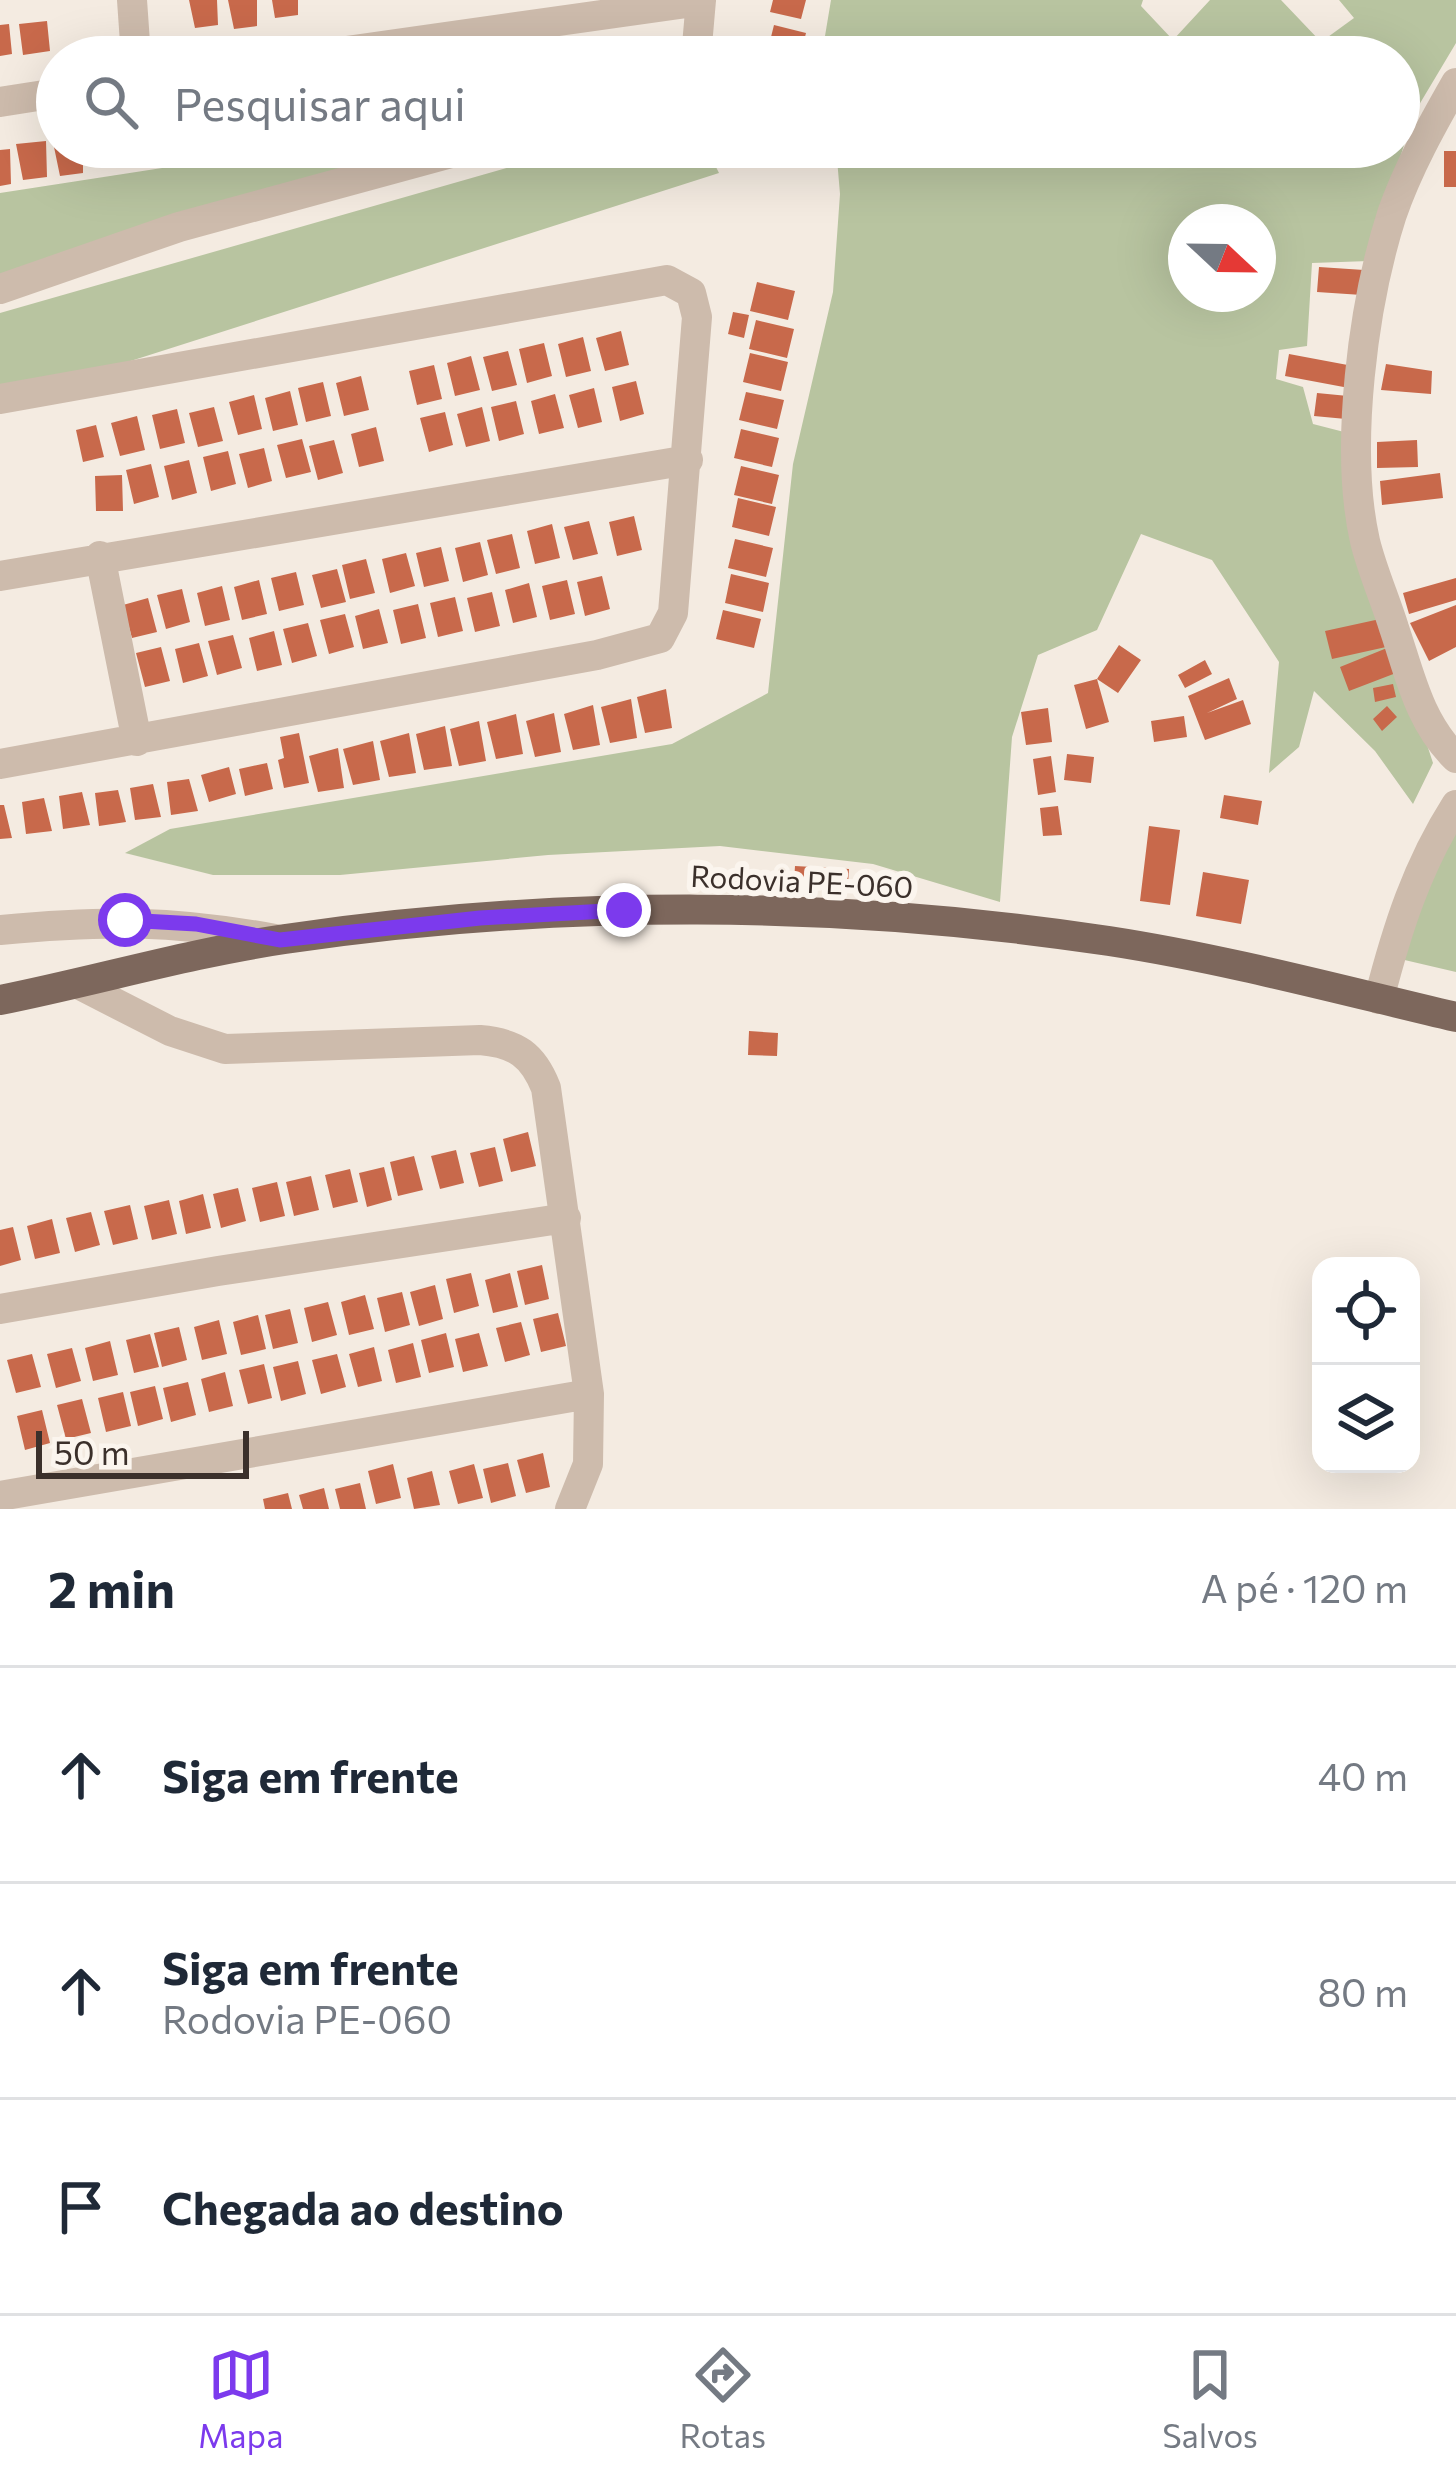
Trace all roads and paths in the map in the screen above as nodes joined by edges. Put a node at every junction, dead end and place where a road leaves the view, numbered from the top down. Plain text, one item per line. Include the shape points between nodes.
1 (132, 0) edge
2 (701, 0) edge
3 (135, 36) edge
4 (450, 36) edge
5 (698, 36) edge
6 (1456, 82) edge
7 (36, 96) edge
8 (0, 101) edge
9 (1420, 147) edge
10 (396, 168) edge
11 (1410, 168) edge
12 (0, 290) edge
13 (0, 399) edge
14 (688, 460) junction
15 (100, 556) junction
16 (0, 576) edge
17 (136, 741) junction
18 (1456, 758) edge
19 (0, 764) edge
20 (1456, 805) edge
21 (0, 930) edge
22 (280, 940) junction
23 (78, 984) junction
24 (1379, 999) junction
25 (0, 1000) edge
26 (1456, 1017) edge
27 (566, 1218) junction
28 (0, 1309) edge
29 (589, 1394) junction
30 (0, 1496) edge
31 (570, 1509) edge

1 - 3 street
2 - 4 street
2 - 5 street
6 - 9 street
7 - 8 street
10 - 12 street via 179,227
11 - 18 street via 1377,272 1356,428 1366,543 1420,705
13 - 14 street via 668,280 691,292 697,317
14 - 15 street
14 - 17 street via 673,613 654,641
15 - 16 street
15 - 17 street
17 - 19 street
20 - 24 street via 1410,893
21 - 22 street via 125,920
22 - 23 main road, Rodovia PE-060
22 - 24 main road, Rodovia PE-060 via 604,911 850,914 1111,942
23 - 25 main road, Rodovia PE-060
23 - 27 street via 225,1049 417,1040 515,1046 546,1088
24 - 26 main road, Rodovia PE-060
27 - 28 street
27 - 29 street
29 - 30 street
29 - 31 street via 588,1464

